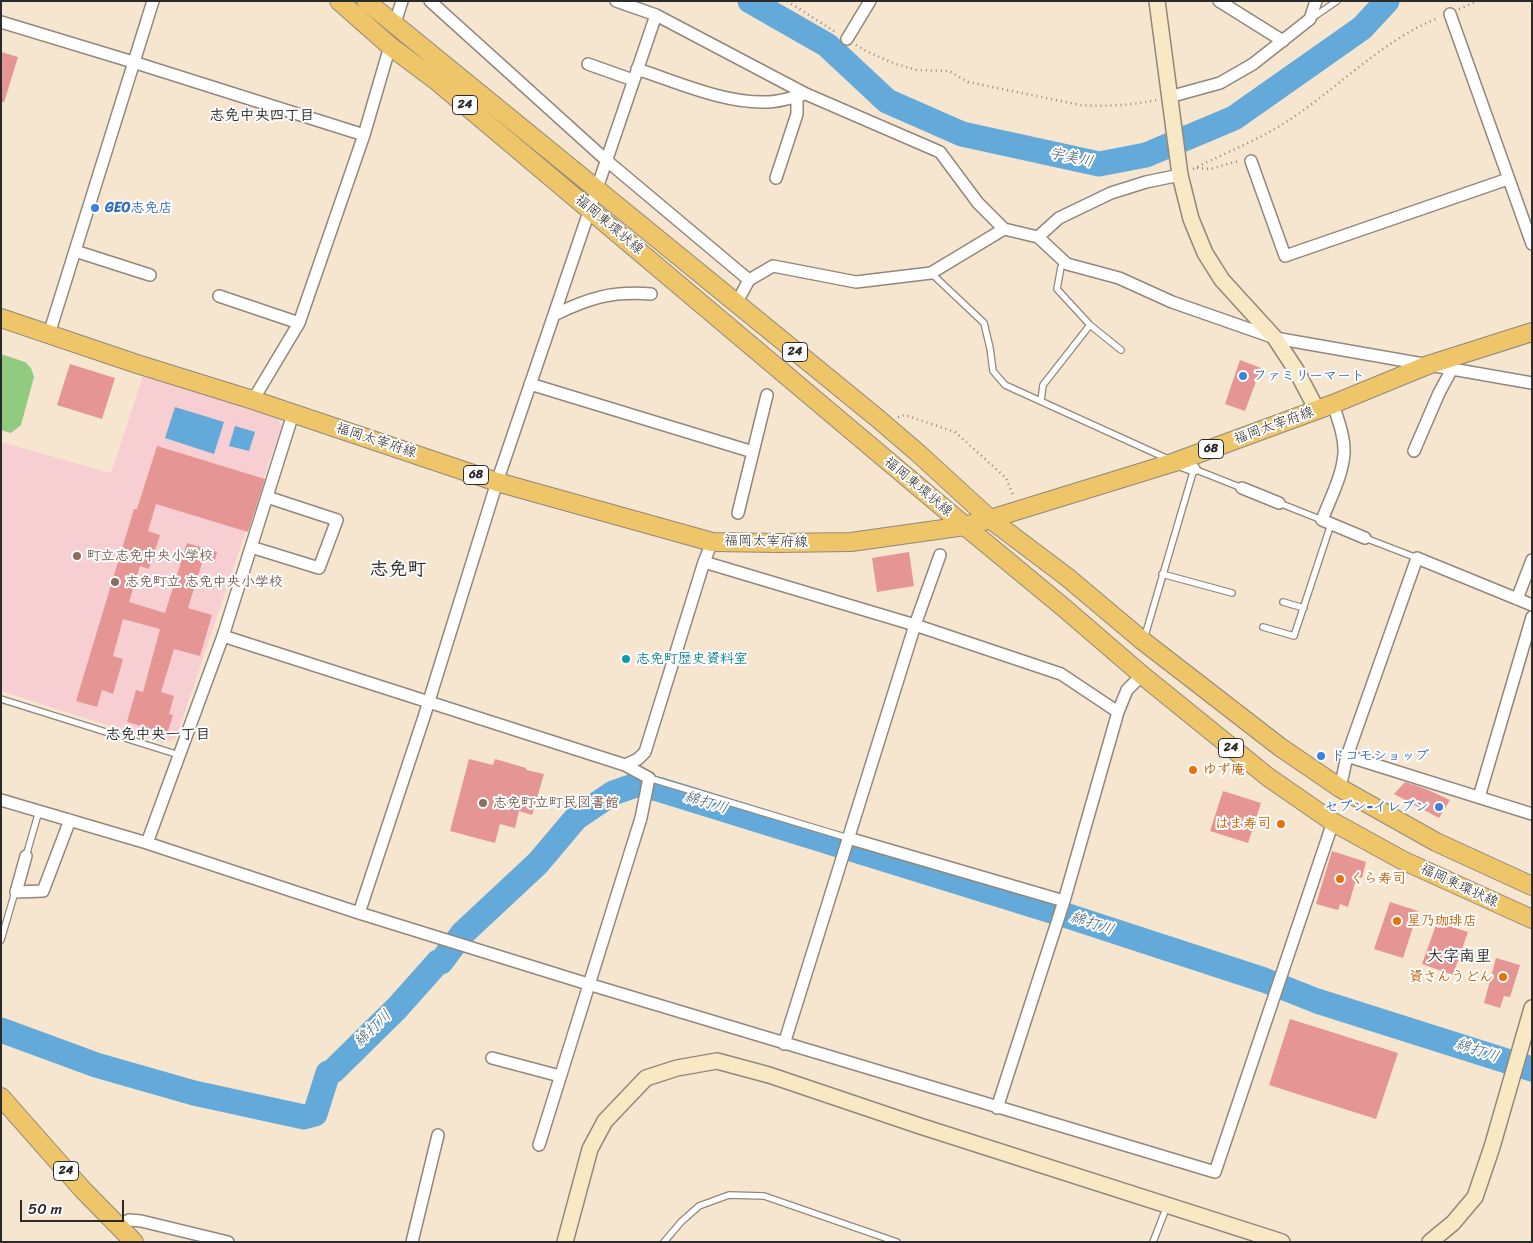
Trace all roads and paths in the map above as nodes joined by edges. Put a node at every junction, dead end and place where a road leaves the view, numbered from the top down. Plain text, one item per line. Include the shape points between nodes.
1 (153, 1) edge
2 (340, 1) edge
3 (366, 1) edge
4 (402, 1) edge
5 (430, 1) edge
6 (616, 1) edge
7 (787, 1) edge
8 (870, 1) edge
9 (1157, 1) edge
10 (1219, 1) edge
11 (1316, 1) edge
12 (1338, 1) edge
13 (1478, 1) edge
14 (1450, 14) junction
15 (656, 15) junction
16 (1310, 19) junction
17 (1, 22) edge
18 (394, 26) junction
19 (847, 39) junction
20 (1282, 41) junction
21 (390, 46) junction
22 (133, 62) junction
23 (588, 64) dead end
24 (637, 69) junction
25 (634, 80) junction
26 (802, 96) junction
27 (1170, 102) junction
28 (364, 134) junction
29 (606, 160) junction
30 (1251, 160) joint
31 (1196, 168) junction
32 (1180, 172) junction
33 (776, 178) dead end
34 (1508, 179) junction
35 (596, 189) junction
36 (590, 209) junction
37 (1004, 228) junction
38 (1038, 237) junction
39 (1532, 244) edge
40 (75, 251) junction
41 (1064, 262) junction
42 (930, 273) junction
43 (150, 275) dead end
44 (749, 280) junction
45 (651, 294) dead end
46 (220, 296) dead end
47 (736, 304) junction
48 (554, 315) junction
49 (1, 318) edge
50 (299, 323) junction
51 (1090, 325) junction
52 (1532, 332) edge
53 (49, 334) junction
54 (1275, 338) junction
55 (1121, 350) dead end
56 (1428, 365) junction
57 (1452, 370) junction
58 (1532, 383) edge
59 (530, 384) junction
60 (767, 395) dead end
61 (253, 400) junction
62 (1041, 401) junction
63 (1325, 407) junction
64 (294, 414) junction
65 (881, 421) junction
66 (1414, 451) dead end
67 (753, 452) junction
68 (1175, 462) junction
69 (1194, 469) junction
70 (497, 482) junction
71 (1242, 488) joint
72 (267, 497) junction
73 (1279, 503) joint
74 (1019, 511) junction
75 (738, 513) dead end
76 (990, 519) junction
77 (1326, 522) junction
78 (965, 526) junction
79 (1365, 538) joint
80 (712, 542) junction
81 (251, 547) junction
82 (940, 555) dead end
83 (1417, 558) junction
84 (1532, 560) edge
85 (704, 562) junction
86 (1162, 574) junction
87 (1232, 593) dead end
88 (1517, 599) junction
89 (1283, 602) dead end
90 (1532, 605) edge
91 (1304, 608) junction
92 (1532, 617) edge
93 (914, 625) junction
94 (1263, 627) dead end
95 (223, 636) junction
96 (1143, 641) junction
97 (1142, 675) junction
98 (1, 698) edge
99 (428, 702) junction
100 (1118, 712) junction
101 (179, 755) junction
102 (1347, 756) junction
103 (624, 765) junction
104 (649, 778) junction
105 (1340, 788) junction
106 (1480, 797) junction
107 (1, 800) edge
108 (39, 811) junction
109 (1532, 814) edge
110 (70, 820) junction
111 (1333, 822) junction
112 (848, 838) junction
113 (147, 843) junction
114 (26, 856) joint
115 (1532, 886) edge
116 (16, 892) junction
117 (1064, 900) junction
118 (359, 913) junction
119 (1532, 919) edge
120 (1, 940) edge
121 (588, 984) junction
122 (1532, 1008) edge
123 (784, 1044) junction
124 (492, 1058) dead end
125 (560, 1076) junction
126 (1, 1097) edge
127 (997, 1108) junction
128 (438, 1135) dead end
129 (539, 1145) dead end
130 (1167, 1204) junction
131 (118, 1226) junction
132 (134, 1242) edge
133 (228, 1242) edge
134 (412, 1242) edge
135 (565, 1242) edge
136 (664, 1242) edge
137 (897, 1242) edge
138 (1153, 1242) edge
139 (1282, 1242) edge
140 (1430, 1242) edge

1 - 22 street
2 - 21 main road, 福岡東環状線 / 24
3 - 18 main road, 福岡東環状線 / 24
4 - 18 street
5 - 29 street
6 - 15 street
7 - 19 path
8 - 19 street
9 - 27 street
10 - 20 street
11 - 16 street
12 - 16 lane
13 - 14 path
14 - 31 path via 1423,24 1382,50 1278,128
14 - 34 street
15 - 24 street
15 - 26 street
16 - 20 street
17 - 22 street
18 - 35 main road, 福岡東環状線 / 24
19 - 27 path via 870,53 917,70 949,71 968,82 1080,105
20 - 27 street via 1253,64 1220,83
21 - 28 street
21 - 36 main road, 福岡東環状線 / 24
22 - 28 street
22 - 40 street
23 - 25 street
24 - 25 street
24 - 26 street via 738,100 768,102
25 - 29 street
26 - 33 street
26 - 37 street via 940,152 978,202
27 - 32 street
28 - 50 street
29 - 35 street
29 - 44 street
30 - 31 path via 1211,169
30 - 34 street via 1285,256
31 - 32 path
32 - 38 street via 1111,193 1059,218
32 - 54 street via 1191,219 1206,253 1222,280
34 - 39 street
35 - 36 street
35 - 47 main road, 福岡東環状線 / 24
36 - 48 street
36 - 78 main road, 福岡東環状線 / 24
37 - 38 street
37 - 42 street
38 - 41 street
40 - 43 street
40 - 53 street
41 - 51 lane via 1057,289
41 - 54 street via 1119,278 1172,302
42 - 44 street via 856,282 772,266
42 - 62 lane via 984,323 993,371 1005,385
44 - 47 street
45 - 48 street via 606,296 581,302
46 - 50 street
47 - 65 main road, 福岡東環状線 / 24
48 - 59 street
49 - 53 main road, 福岡太宰府線 / 68
50 - 61 street
51 - 55 lane
51 - 62 lane via 1043,385
52 - 56 main road, 福岡太宰府線 / 68
53 - 61 main road, 福岡太宰府線 / 68
54 - 56 street
54 - 63 street
56 - 57 street
56 - 63 main road, 福岡太宰府線 / 68
57 - 58 street
57 - 66 street
59 - 67 street
59 - 70 street
60 - 67 street
61 - 64 main road, 福岡太宰府線 / 68
62 - 68 lane
63 - 68 main road, 福岡太宰府線 / 68
63 - 77 street via 1341,429 1344,453
64 - 70 main road, 福岡太宰府線 / 68
64 - 72 street
65 - 74 path via 905,415 956,432 1006,478
65 - 76 main road, 福岡東環状線 / 24
67 - 75 street
68 - 69 street
68 - 74 main road, 福岡太宰府線 / 68
69 - 71 lane
69 - 86 lane
70 - 80 main road, 福岡太宰府線 / 68
70 - 99 street
71 - 73 street
72 - 81 street
72 - 81 street via 337,520 319,568
73 - 77 lane
74 - 76 main road, 福岡太宰府線 / 68
76 - 78 main road, 福岡太宰府線 / 68
76 - 96 main road, 福岡東環状線 / 24 via 1067,577
77 - 79 street
77 - 91 lane
78 - 80 main road, 福岡太宰府線 / 68 via 851,542
78 - 97 main road, 福岡東環状線 / 24
79 - 83 lane
80 - 85 street
81 - 95 street
82 - 93 street
83 - 88 street
83 - 102 street
84 - 88 street
85 - 93 street
85 - 103 street via 645,752
86 - 87 lane
86 - 96 lane
88 - 90 street
89 - 91 lane
91 - 94 lane via 1294,636
92 - 106 street
93 - 100 street via 1061,674
93 - 112 street
95 - 99 street
95 - 101 street
96 - 105 main road, 福岡東環状線 / 24 via 1280,747
97 - 100 street via 1127,690
97 - 111 main road, 福岡東環状線 / 24 via 1268,776
98 - 101 lane
99 - 103 street
99 - 118 street
100 - 117 street
101 - 113 street
102 - 105 street
102 - 106 street
103 - 104 street
104 - 112 lane
104 - 121 street via 641,818
105 - 115 main road, 福岡東環状線 / 24 via 1436,842
106 - 109 street
107 - 108 street
108 - 110 street
108 - 114 lane
110 - 113 street
110 - 116 street via 43,891
111 - 119 main road, 福岡東環状線 / 24 via 1402,860
111 - 127 street via 1216,1172
112 - 117 street
112 - 123 street
113 - 118 street
114 - 116 street
116 - 120 lane
117 - 127 street
118 - 121 street
121 - 123 street
121 - 125 street
122 - 140 street via 1475,1197 1453,1223
123 - 127 street
124 - 125 street
125 - 129 street
126 - 131 main road, 24
128 - 134 street
130 - 135 street via 717,1060 646,1078 605,1121 590,1149
130 - 138 lane
130 - 139 street
131 - 132 main road, 24
131 - 133 street via 129,1220 141,1221
136 - 137 lane via 698,1206 729,1195 764,1196

